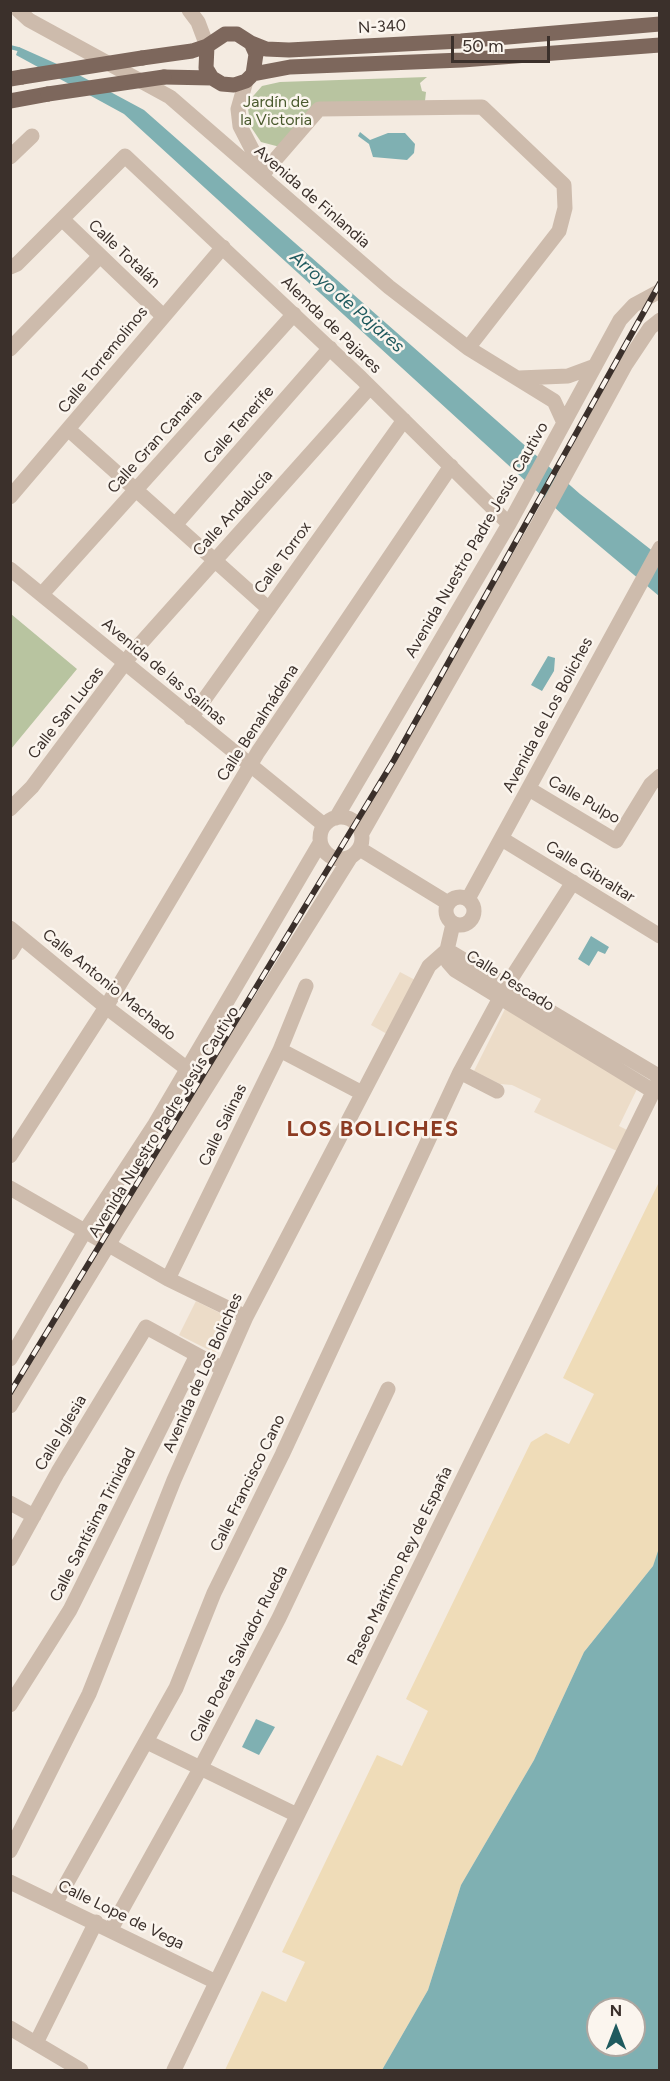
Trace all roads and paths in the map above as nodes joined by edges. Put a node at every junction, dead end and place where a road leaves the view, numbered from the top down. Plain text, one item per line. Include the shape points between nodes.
1 (27, 14) edge
2 (194, 16) edge
3 (10, 17) edge
4 (660, 24) edge
5 (225, 34) junction
6 (251, 43) junction
7 (660, 45) edge
8 (207, 46) junction
9 (16, 78) edge
10 (212, 78) junction
11 (249, 78) junction
12 (10, 101) edge
13 (32, 136) dead end
14 (10, 158) edge
15 (261, 176) junction
16 (62, 219) junction
17 (223, 247) junction
18 (100, 256) junction
19 (10, 267) edge
20 (660, 291) edge
21 (294, 314) junction
22 (162, 315) junction
23 (660, 320) edge
24 (330, 348) junction
25 (468, 348) junction
26 (10, 349) edge
27 (595, 366) junction
28 (519, 378) junction
29 (370, 387) junction
30 (404, 420) junction
31 (564, 423) junction
32 (69, 430) junction
33 (451, 466) junction
34 (136, 490) junction
35 (10, 496) edge
36 (509, 524) junction
37 (175, 525) junction
38 (660, 548) edge
39 (215, 561) junction
40 (10, 569) edge
41 (42, 594) junction
42 (269, 609) junction
43 (126, 665) junction
44 (191, 718) junction
45 (249, 766) junction
46 (660, 776) edge
47 (529, 789) junction
48 (10, 809) edge
49 (330, 822) junction
50 (362, 833) junction
51 (502, 839) junction
52 (320, 843) junction
53 (355, 853) junction
54 (573, 882) junction
55 (468, 899) junction
56 (448, 903) junction
57 (453, 924) junction
58 (15, 932) edge
59 (660, 936) edge
60 (447, 950) junction
61 (10, 953) edge
62 (306, 986) dead end
63 (504, 991) junction
64 (106, 1007) junction
65 (280, 1050) junction
66 (186, 1068) junction
67 (460, 1072) junction
68 (657, 1082) edge
69 (497, 1091) dead end
70 (362, 1093) junction
71 (10, 1156) edge
72 (10, 1188) edge
73 (85, 1231) junction
74 (108, 1245) junction
75 (168, 1279) junction
76 (246, 1317) junction
77 (197, 1355) junction
78 (10, 1359) edge
79 (223, 1369) junction
80 (388, 1389) dead end
81 (10, 1406) edge
82 (10, 1503) edge
83 (34, 1516) junction
84 (10, 1559) edge
85 (10, 1705) edge
86 (147, 1742) junction
87 (200, 1769) junction
88 (297, 1815) junction
89 (10, 1851) edge
90 (10, 1882) edge
91 (56, 1902) junction
92 (96, 1922) junction
93 (111, 1929) junction
94 (216, 1982) junction
95 (10, 2028) edge
96 (36, 2043) junction
97 (81, 2070) edge
98 (174, 2070) edge

1 - 3 street, Avenida de Finlandia
1 - 15 street, Avenida de Finlandia via 170,97
2 - 5 street
2 - 8 street
4 - 6 main road, N-340 via 289,50 266,49
5 - 6 main road, N-340 via 237,34
5 - 8 main road
6 - 11 main road via 256,54
7 - 11 main road via 290,67
8 - 9 main road, bridge
8 - 10 main road via 204,60
10 - 11 main road via 234,85
10 - 12 main road, bridge via 164,76
11 - 15 street via 238,109 240,126 258,161
13 - 14 street
15 - 25 street, Avenida de Finlandia via 389,287
15 - 25 street via 319,109 482,107 564,185 565,208 559,231
16 - 17 street, Alemda de Pajares via 125,156
16 - 18 street, Calle Totalán
16 - 19 street
17 - 21 street, Alemda de Pajares
17 - 22 street, Calle Torremolinos
18 - 22 street, Calle Totalán
18 - 26 street
20 - 27 street, Avenida Nuestro Padre Jesús Cautivo via 634,304 620,320
21 - 24 street, Alemda de Pajares
21 - 34 street, Calle Gran Canaria
22 - 32 street, Calle Torremolinos
23 - 50 street via 650,328 626,364
24 - 29 street, Alemda de Pajares
24 - 37 street, Calle Tenerife
25 - 28 street, Avenida de Finlandia
27 - 28 street via 568,376
27 - 31 street, Avenida Nuestro Padre Jesús Cautivo
28 - 31 street, Avenida de Finlandia via 554,401
29 - 30 street, Alemda de Pajares
29 - 39 street, Calle Andalucía
30 - 33 street, Alemda de Pajares
30 - 42 street, Calle Torrox
31 - 36 street, Avenida Nuestro Padre Jesús Cautivo
32 - 34 street
32 - 35 street, Calle Torremolinos
33 - 36 street, Alemda de Pajares
33 - 45 street, Calle Benalmádena
34 - 37 street
34 - 41 street, Calle Gran Canaria
36 - 49 street, Avenida Nuestro Padre Jesús Cautivo
37 - 39 street
38 - 47 street, Avenida de Los Boliches
39 - 42 street
39 - 43 street, Calle Andalucía via 133,652
40 - 41 street, Avenida de las Salinas
41 - 43 street, Avenida de las Salinas
42 - 44 street, Calle Torrox
43 - 44 street, Avenida de las Salinas
43 - 48 street, Calle San Lucas
44 - 45 street, Avenida de las Salinas
45 - 49 street, Avenida de las Salinas
45 - 64 street, Calle Benalmádena
46 - 47 street, Calle Pulpo via 616,840
47 - 51 street, Avenida de Los Boliches
49 - 50 street via 349,818
49 - 52 street
50 - 53 street
51 - 54 street, Calle Gibraltar
51 - 55 street, Avenida de Los Boliches
52 - 53 street via 331,858
52 - 66 street, Avenida Nuestro Padre Jesús Cautivo
53 - 56 street
53 - 74 street, Avenida Nuestro Padre Jesús Cautivo
54 - 59 street, Calle Gibraltar
54 - 63 street, Calle Francisco Cano
55 - 56 street via 459,897
55 - 57 street via 473,907 471,920 463,925
56 - 57 street via 446,914
57 - 60 street
58 - 61 street
58 - 64 street, Calle Antonio Machado
60 - 63 street, Calle Pescado
60 - 70 street, Avenida de Los Boliches via 429,966
62 - 65 street, Calle Salinas
63 - 67 street, Calle Francisco Cano
63 - 68 street, Calle Pescado
64 - 66 street, Calle Antonio Machado
64 - 71 street, Calle Benalmádena
65 - 70 street
65 - 75 street, Calle Salinas
66 - 73 street, Avenida Nuestro Padre Jesús Cautivo via 155,1124
67 - 69 street
67 - 86 street, Calle Francisco Cano via 214,1593 176,1688
68 - 88 street, Paseo Marítimo Rey de España
70 - 76 street, Avenida de Los Boliches
72 - 73 street
73 - 74 street
73 - 78 street, Avenida Nuestro Padre Jesús Cautivo
74 - 75 street
74 - 81 street, Avenida Nuestro Padre Jesús Cautivo
75 - 76 street
76 - 79 street, Avenida de Los Boliches
77 - 79 street
77 - 83 street, Calle Iglesia via 146,1327
77 - 85 street, Calle Santísima Trinidad via 70,1610
79 - 89 street, Avenida de Los Boliches via 89,1694
80 - 87 street, Calle Poeta Salvador Rueda via 279,1618
82 - 83 street
83 - 84 street, Calle Iglesia
86 - 87 street
86 - 91 street, Calle Francisco Cano
87 - 88 street
87 - 93 street, Calle Poeta Salvador Rueda
88 - 94 street, Paseo Marítimo Rey de España
90 - 91 street, Calle Lope de Vega
91 - 92 street, Calle Lope de Vega
92 - 93 street, Calle Lope de Vega
92 - 96 street
93 - 94 street, Calle Lope de Vega
94 - 98 street, Paseo Marítimo Rey de España
95 - 96 street
96 - 97 street

